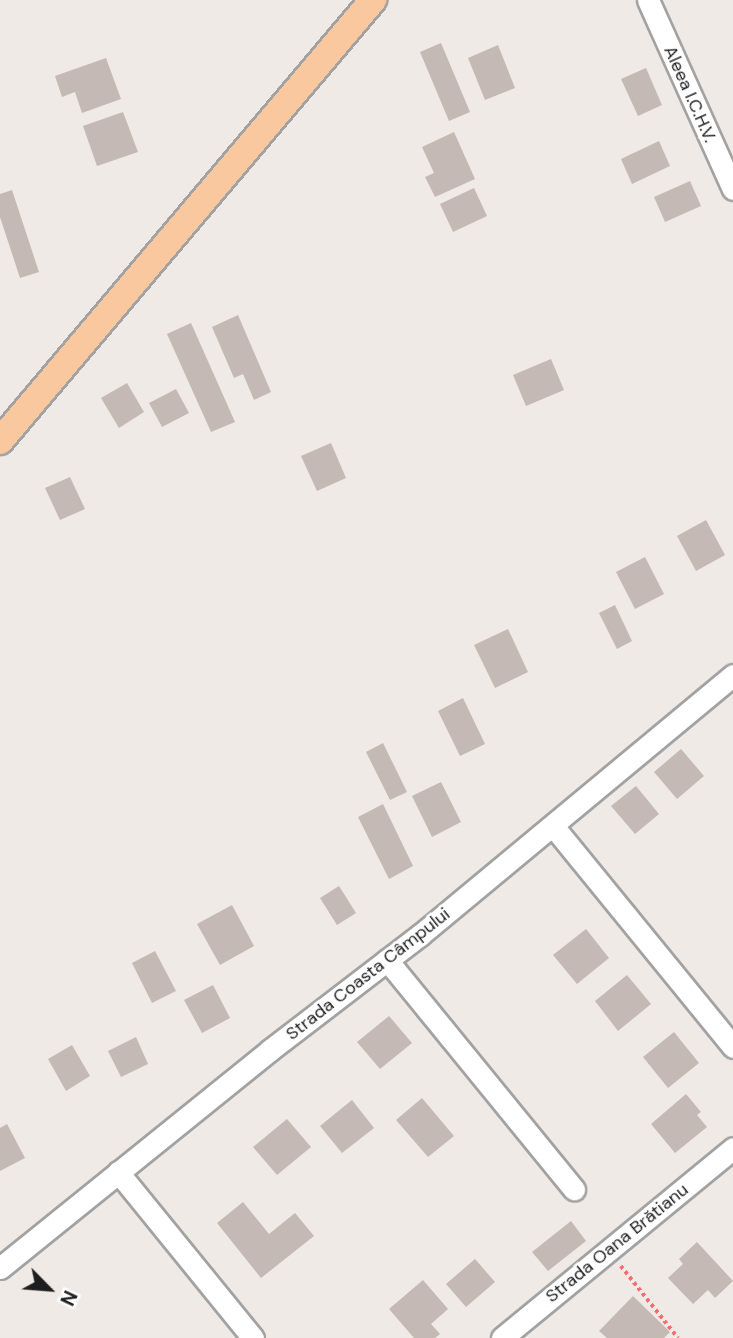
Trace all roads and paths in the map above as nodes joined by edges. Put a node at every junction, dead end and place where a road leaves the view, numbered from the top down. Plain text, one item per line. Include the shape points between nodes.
1 (373, 0) edge
2 (648, 0) edge
3 (733, 189) edge
4 (0, 441) edge
5 (730, 685) edge
6 (553, 825) junction
7 (387, 960) junction
8 (733, 1046) edge
9 (733, 1148) edge
10 (118, 1172) junction
11 (575, 1189) dead end
12 (608, 1250) junction
13 (0, 1268) edge
14 (253, 1338) edge
15 (502, 1338) edge
16 (678, 1338) edge

1 - 4 main road
2 - 3 street, Aleea I.C.H.V.
5 - 6 street, Strada Coasta Câmpului
6 - 7 street, Strada Coasta Câmpului
6 - 8 street
7 - 10 street, Strada Coasta Câmpului
7 - 11 street
9 - 12 street, Strada Oana Brătianu
10 - 13 street, Strada Coasta Câmpului
10 - 14 street
12 - 15 street, Strada Oana Brătianu
12 - 16 path

